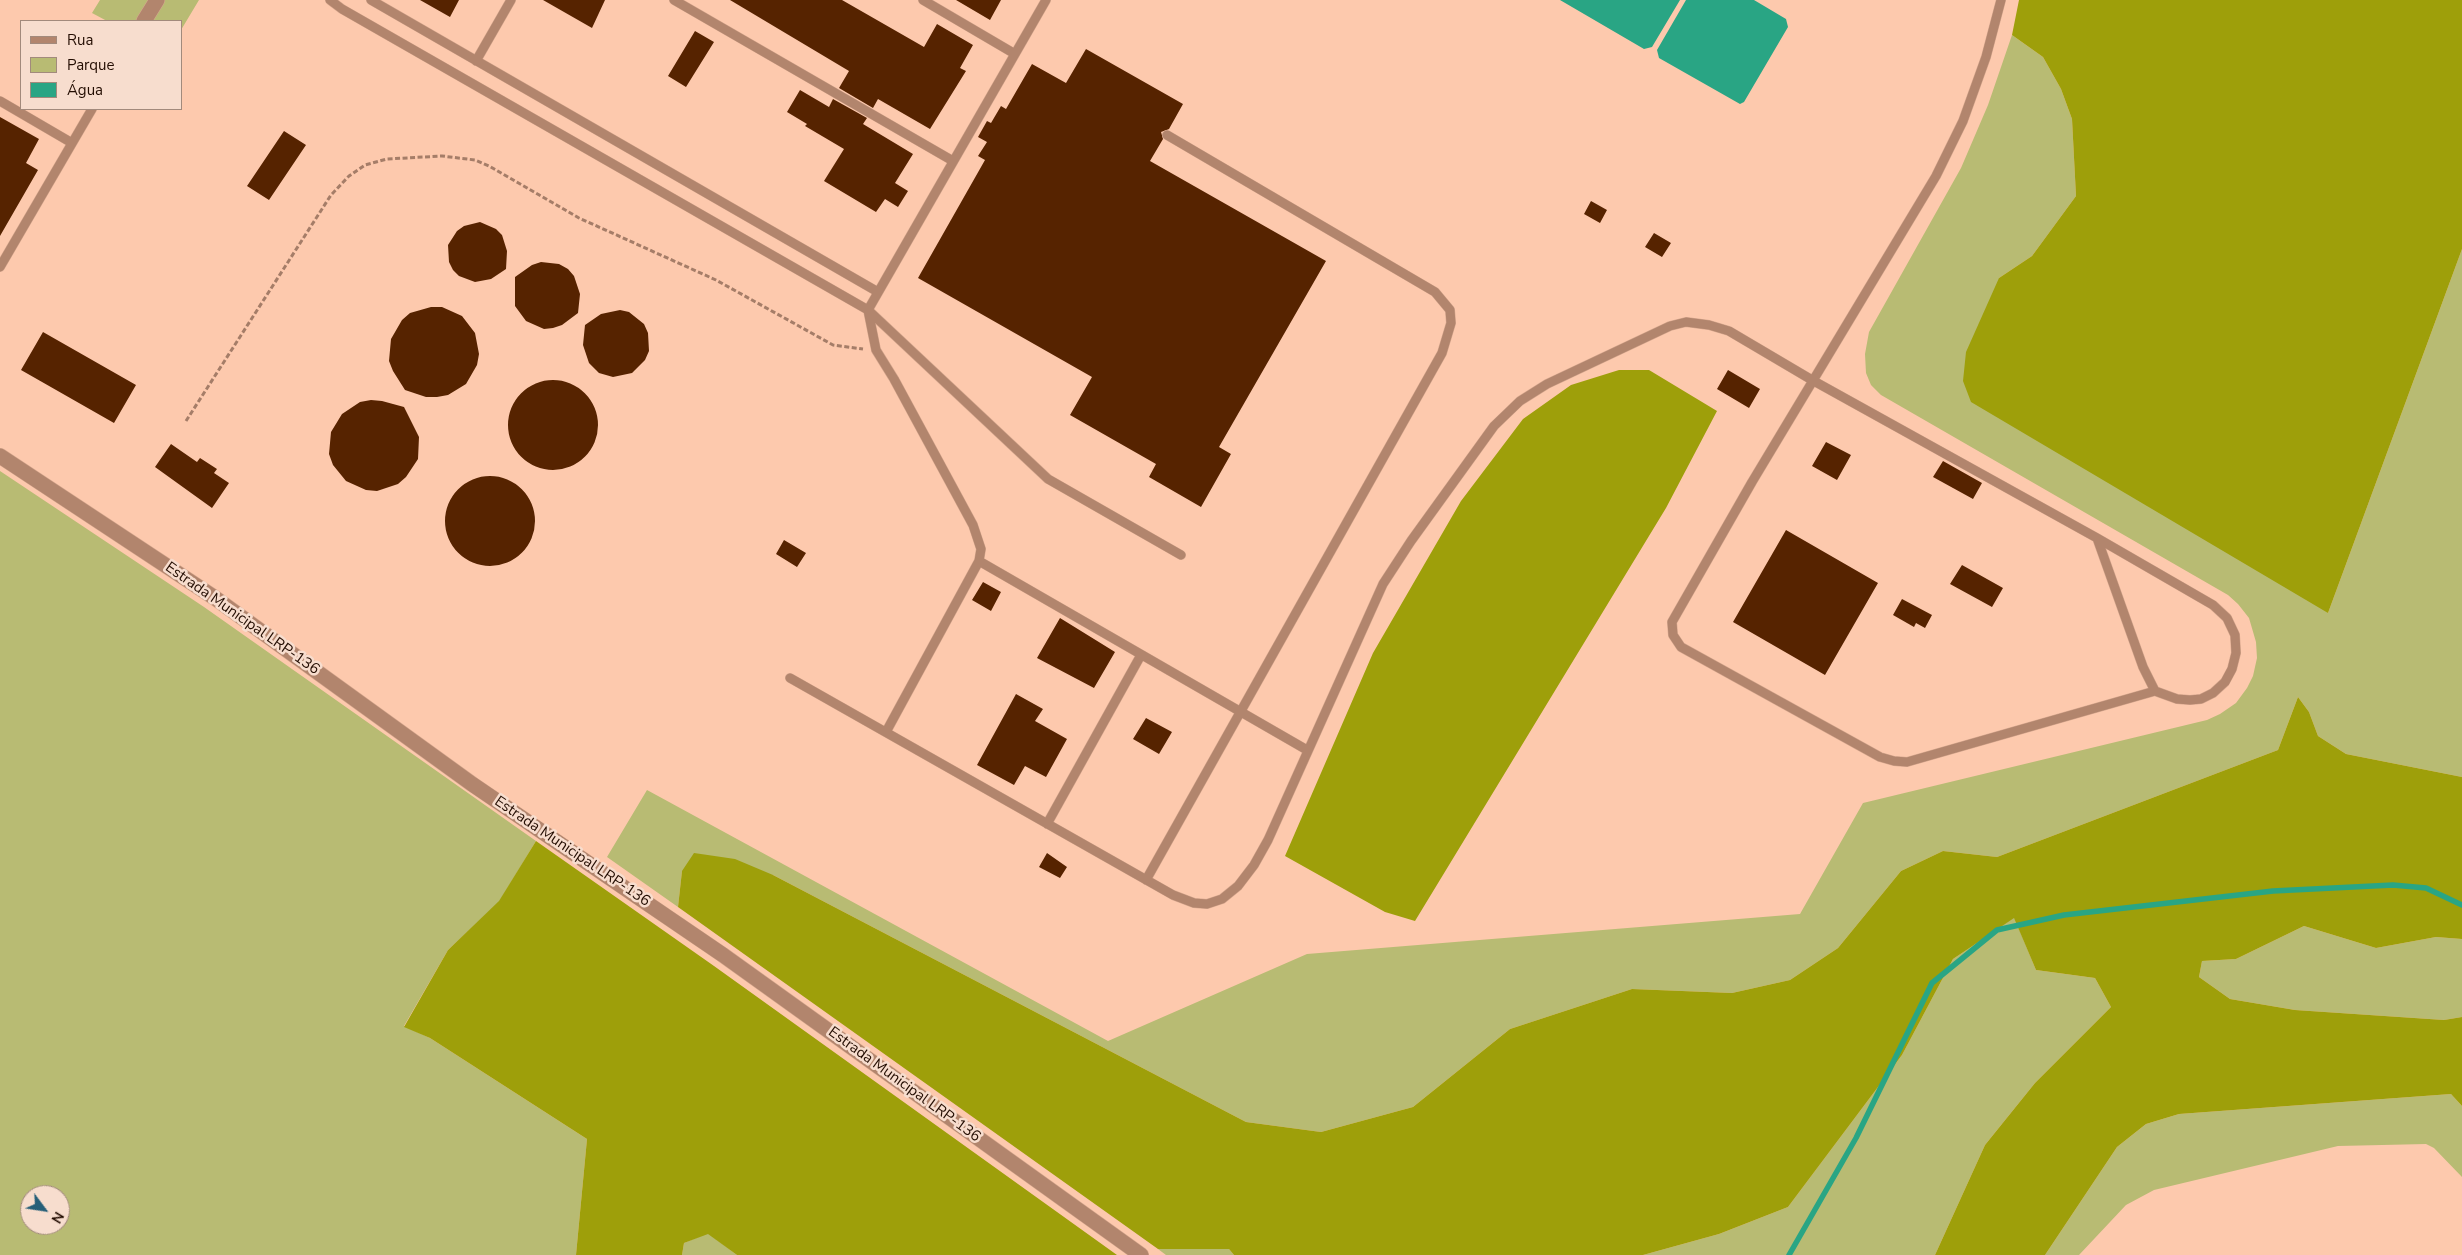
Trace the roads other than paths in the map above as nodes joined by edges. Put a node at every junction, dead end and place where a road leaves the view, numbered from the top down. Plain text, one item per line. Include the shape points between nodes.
1 (157, 0) edge
2 (330, 0) edge
3 (372, 0) edge
4 (511, 0) edge
5 (674, 0) edge
6 (923, 0) edge
7 (1046, 0) edge
8 (2001, 0) edge
9 (145, 20) edge
10 (1015, 54) junction
11 (476, 61) junction
12 (0, 101) edge
13 (91, 110) edge
14 (1167, 135) dead end
15 (72, 143) junction
16 (953, 161) junction
17 (1, 265) edge
18 (878, 292) junction
19 (868, 310) junction
20 (1812, 380) junction
21 (0, 456) edge
22 (2096, 538) junction
23 (1181, 555) dead end
24 (979, 561) junction
25 (1141, 655) junction
26 (790, 678) dead end
27 (2155, 691) junction
28 (1240, 712) junction
29 (886, 732) junction
30 (1307, 750) junction
31 (1047, 824) junction
32 (1146, 880) junction
33 (1141, 1255) edge

1 - 9 street
2 - 19 lane via 342,10
3 - 11 lane
4 - 11 lane
5 - 16 lane
6 - 10 lane
7 - 10 lane
8 - 20 lane via 1986,57 1966,112 1936,176
10 - 16 lane
11 - 18 lane
12 - 15 lane
13 - 15 lane
14 - 28 lane via 1435,292 1451,315 1442,353
15 - 17 lane
16 - 18 lane
18 - 19 lane
19 - 23 lane via 1048,479
19 - 24 lane via 876,350 973,525 981,549
20 - 22 lane
20 - 27 lane via 1672,622 1673,635 1682,647 1880,757 1907,762
20 - 30 lane via 1729,331 1686,322 1670,326 1567,373 1520,401 1494,426 1394,567
21 - 33 street, Estrada Municipal LRP-136 via 215,598 472,784 723,955
22 - 27 lane via 2143,667
22 - 27 lane via 2213,605 2228,618 2236,636 2232,669 2225,682 2212,693 2190,700
24 - 25 lane
24 - 29 lane
25 - 28 lane
25 - 31 lane
26 - 29 lane
28 - 30 lane
28 - 32 lane
29 - 31 lane
30 - 32 lane via 1254,865 1238,886 1222,899 1207,904 1194,903
31 - 32 lane

